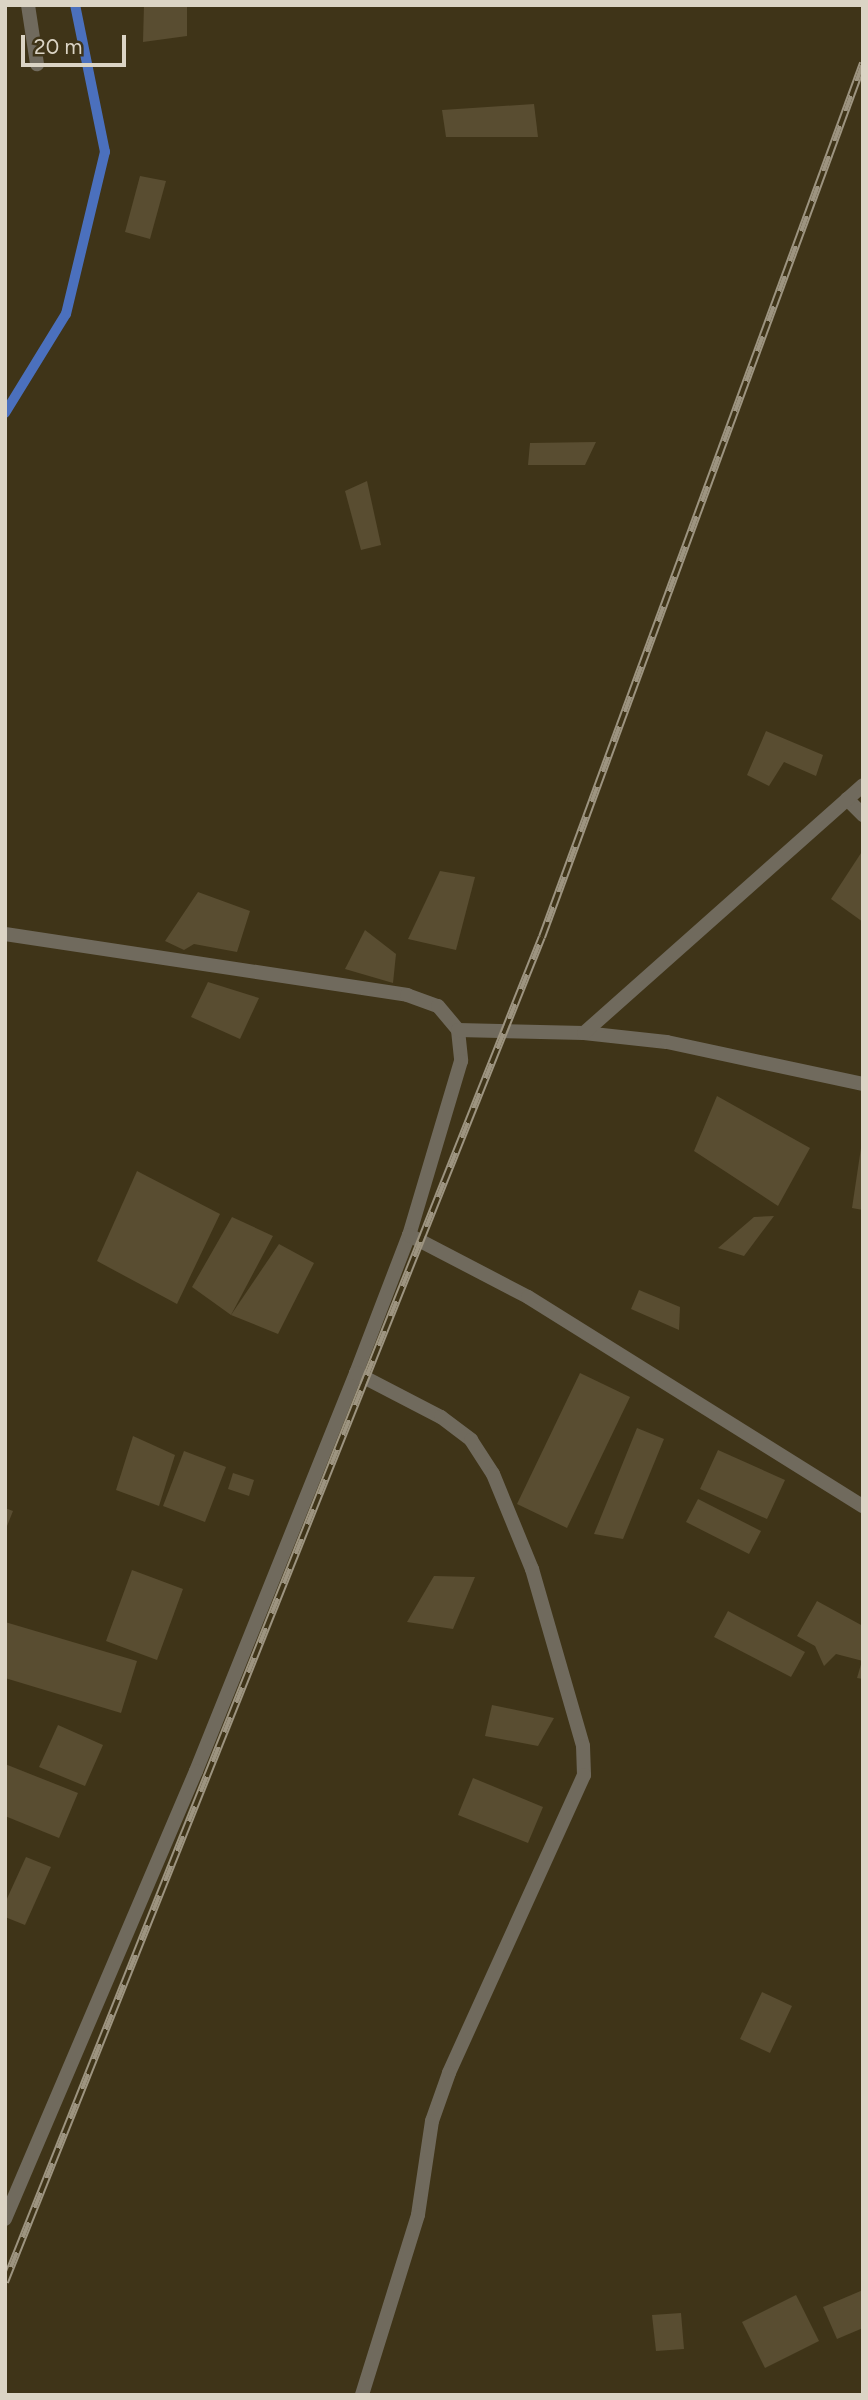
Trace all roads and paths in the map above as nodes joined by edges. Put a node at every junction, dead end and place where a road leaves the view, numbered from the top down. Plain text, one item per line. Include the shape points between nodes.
1 (28, 5) edge
2 (37, 64) dead end
3 (863, 785) edge
4 (847, 799) junction
5 (863, 815) edge
6 (5, 933) edge
7 (458, 1030) junction
8 (584, 1033) junction
9 (863, 1084) edge
10 (409, 1236) junction
11 (356, 1373) junction
12 (863, 1506) edge
13 (5, 2219) edge
14 (362, 2395) edge

1 - 2 street
3 - 4 street
4 - 5 street
4 - 8 street
6 - 7 street via 407,995 438,1006
7 - 8 street
7 - 10 street via 461,1061
8 - 9 street via 667,1042
10 - 11 street
10 - 12 street via 528,1297
11 - 13 street via 197,1771
11 - 14 street via 441,1417 471,1440 493,1474 532,1569 583,1746 583,1775 432,2121 418,2215

